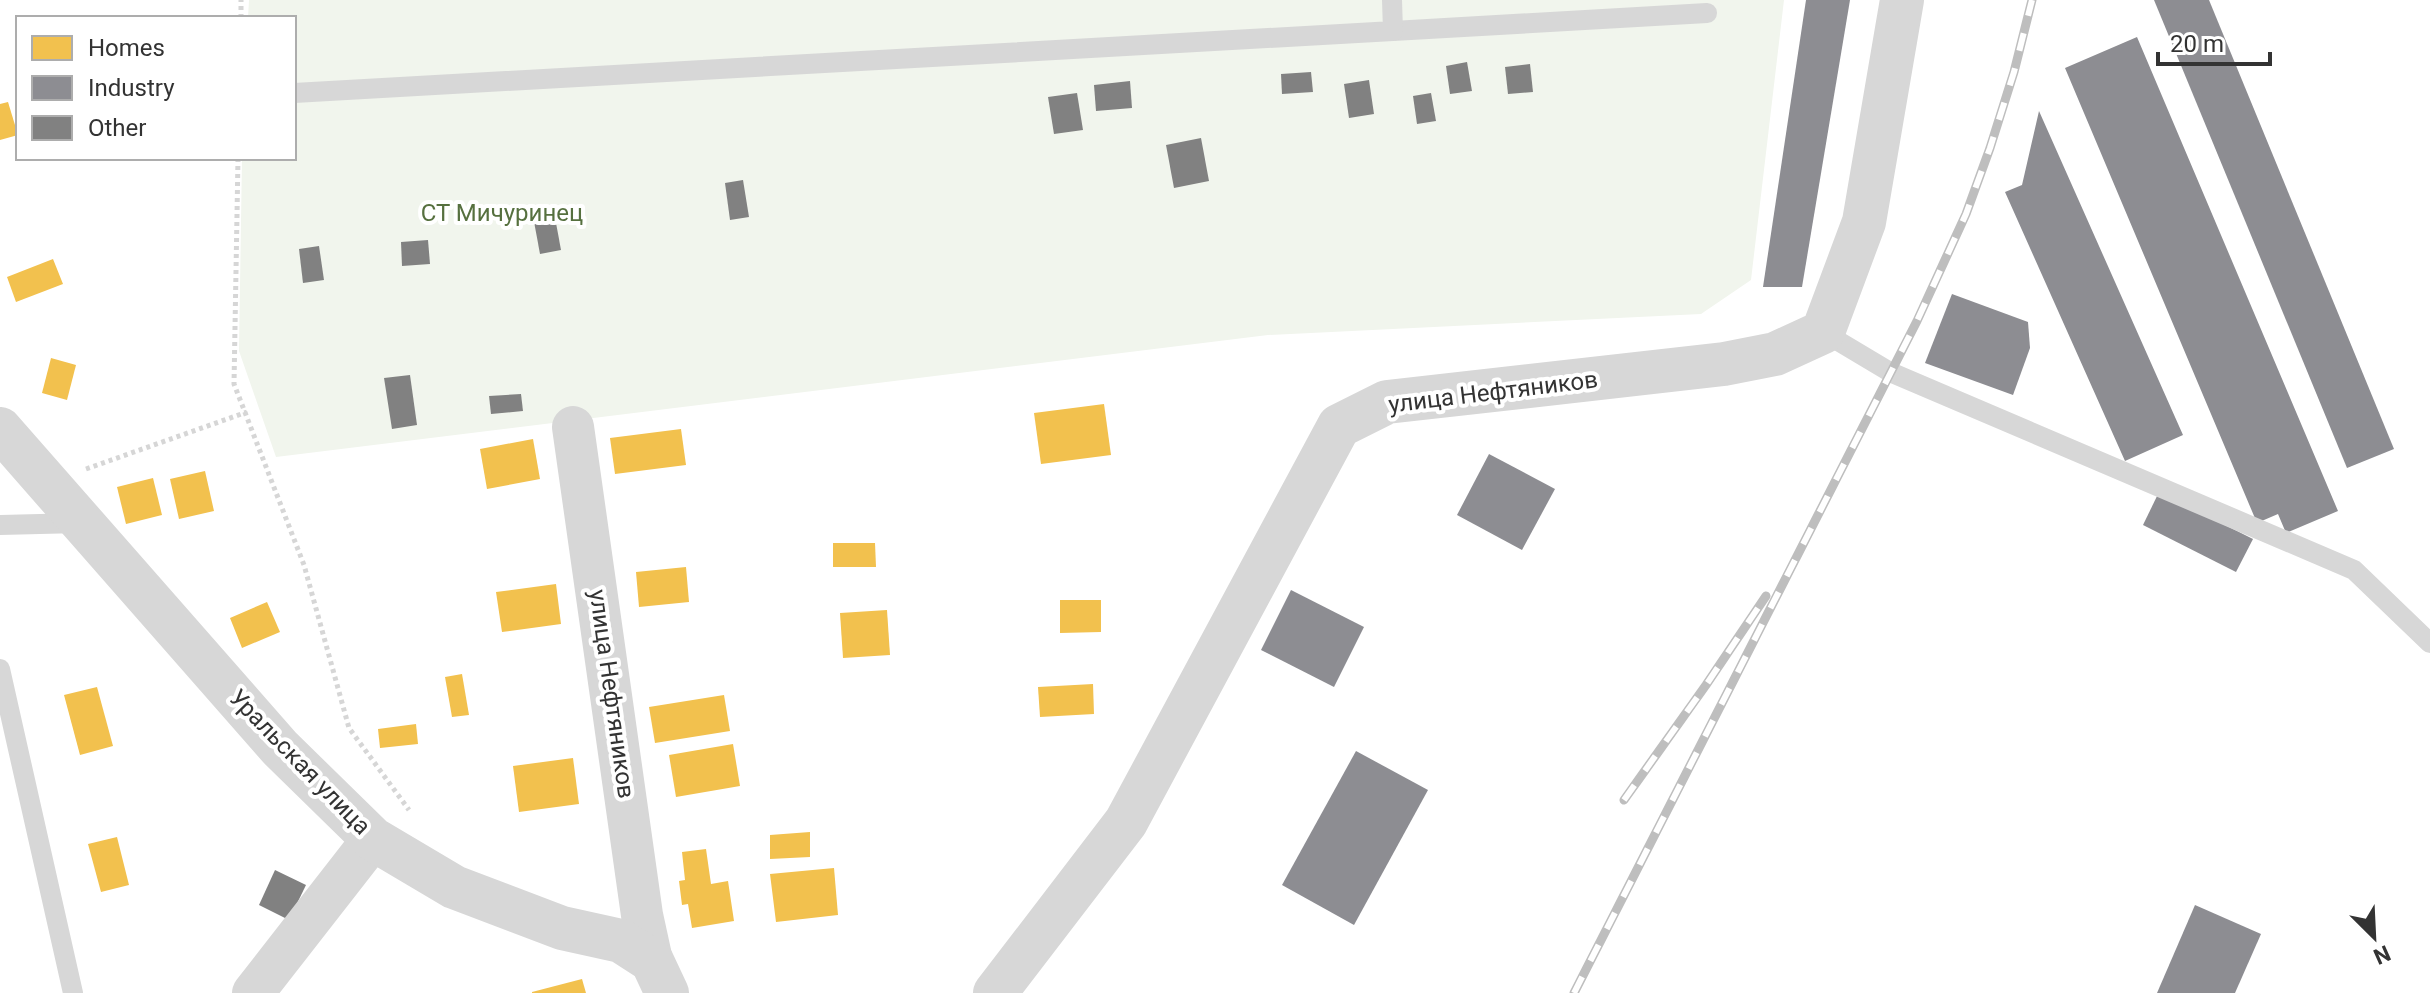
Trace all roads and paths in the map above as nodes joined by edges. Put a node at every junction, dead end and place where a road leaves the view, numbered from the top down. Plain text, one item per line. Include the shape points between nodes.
1 (1392, 0) edge
2 (1902, 0) edge
3 (1707, 13) dead end
4 (1393, 31) junction
5 (296, 93) edge
6 (238, 160) edge
7 (1823, 332) junction
8 (247, 412) junction
9 (573, 427) dead end
10 (0, 429) edge
11 (48, 483) junction
12 (82, 523) junction
13 (0, 525) edge
14 (2430, 643) edge
15 (0, 669) edge
16 (416, 821) dead end
17 (373, 839) junction
18 (659, 977) edge
19 (73, 993) edge
20 (253, 993) edge
21 (995, 993) edge

1 - 4 lane
2 - 7 street via 1864,222
3 - 4 lane
4 - 5 lane
6 - 8 path via 234,384
7 - 14 lane via 1890,372 2354,570
7 - 21 street, улица Нефтяников via 1775,354 1724,364 1387,402 1339,426 1126,822
8 - 11 path
8 - 16 path via 304,565 349,728
9 - 18 street, улица Нефтяников via 642,915
10 - 11 street, Уральская улица
11 - 12 street, Уральская улица
12 - 13 lane
12 - 17 street, Уральская улица via 280,748
15 - 19 lane
17 - 18 street, Уральская улица via 454,887 562,928 621,941
17 - 20 street

